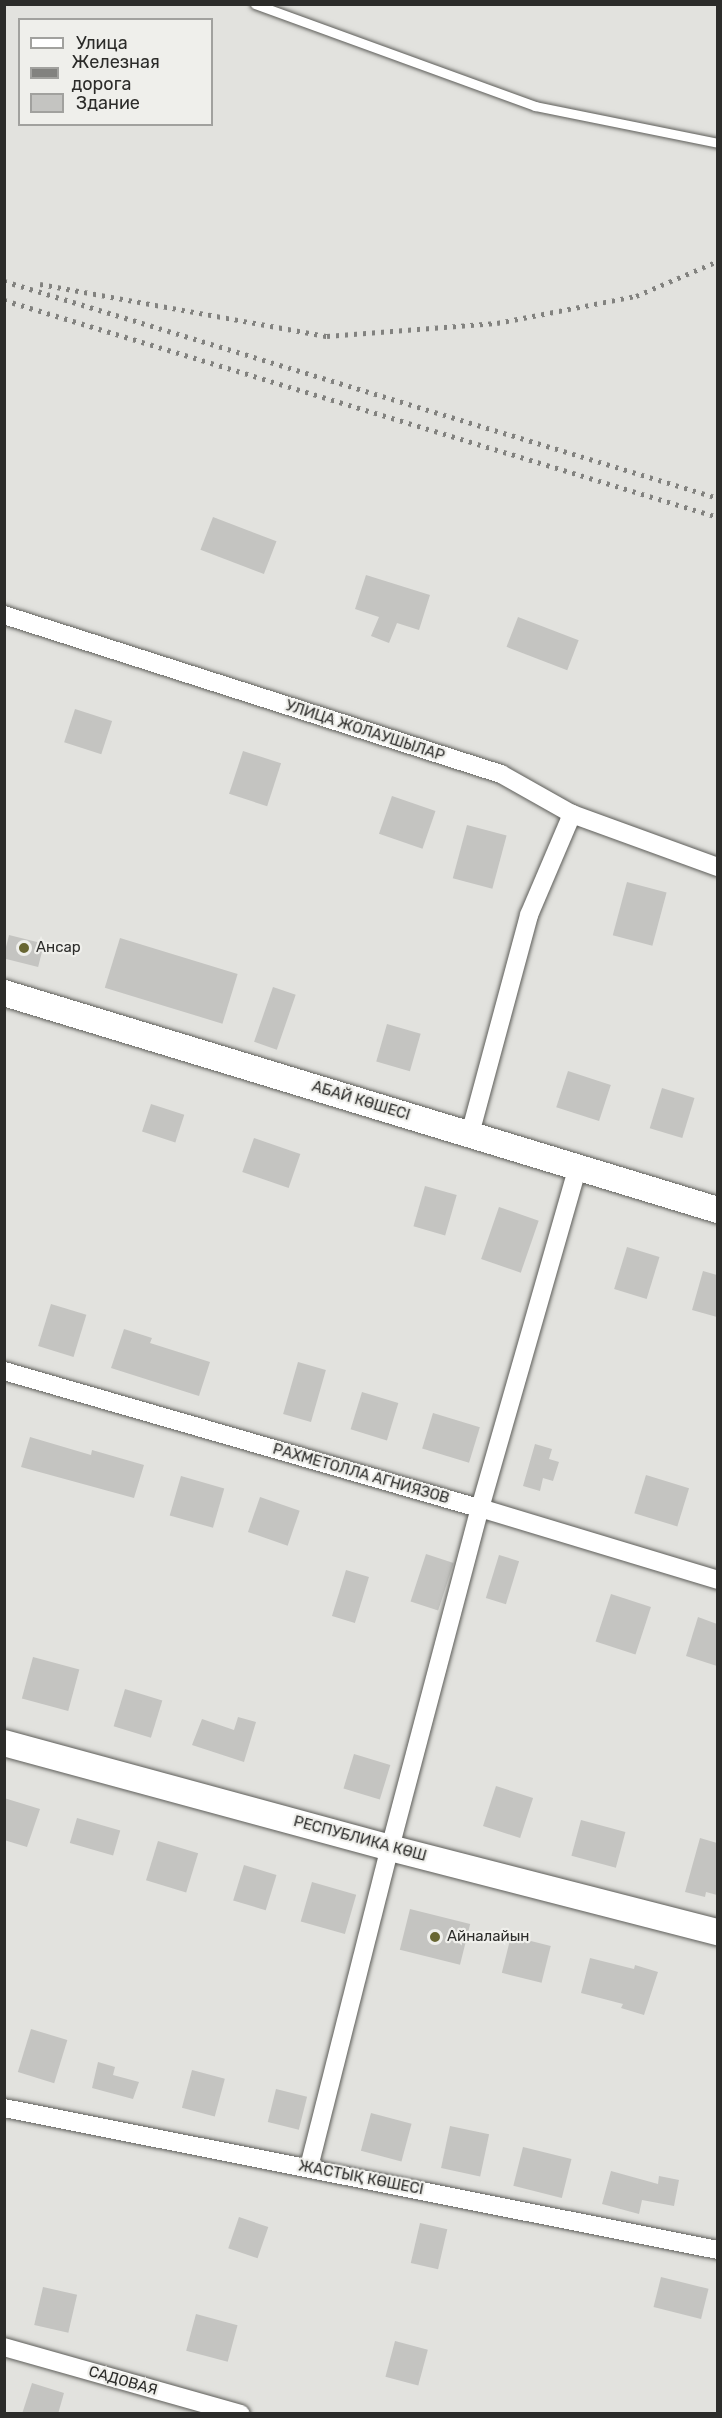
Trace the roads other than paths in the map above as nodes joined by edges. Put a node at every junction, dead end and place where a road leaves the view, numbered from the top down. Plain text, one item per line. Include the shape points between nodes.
1 (255, 4) edge
2 (717, 143) edge
3 (4, 615) edge
4 (572, 814) junction
5 (717, 867) edge
6 (4, 993) edge
7 (470, 1134) junction
8 (578, 1167) junction
9 (717, 1210) edge
10 (4, 1371) edge
11 (480, 1508) junction
12 (717, 1580) edge
13 (4, 1743) edge
14 (390, 1848) junction
15 (717, 1932) edge
16 (4, 2108) edge
17 (309, 2167) junction
18 (717, 2250) edge
19 (4, 2347) edge
20 (241, 2414) edge

1 - 2 lane via 535,106
3 - 4 street, УЛИЦА ЖОЛАУШЫЛАР via 501,774
4 - 5 street, УЛИЦА ЖОЛАУШЫЛАР
4 - 7 street via 529,915
6 - 7 main road, АБАЙ КӨШЕСІ
7 - 8 main road, АБАЙ КӨШЕСІ
8 - 9 main road, АБАЙ КӨШЕСІ
8 - 11 street
10 - 11 street, РАХМЕТОЛЛА АГНИЯЗОВ
11 - 12 street, РАХМЕТОЛЛА АГНИЯЗОВ
11 - 14 street
13 - 14 main road, РЕСПУБЛИКА КӨШ
14 - 15 main road, РЕСПУБЛИКА КӨШ
14 - 17 street
16 - 17 street, ЖАСТЫҚ КӨШЕСІ
17 - 18 street, ЖАСТЫҚ КӨШЕСІ
19 - 20 street, САДОВАЯ

